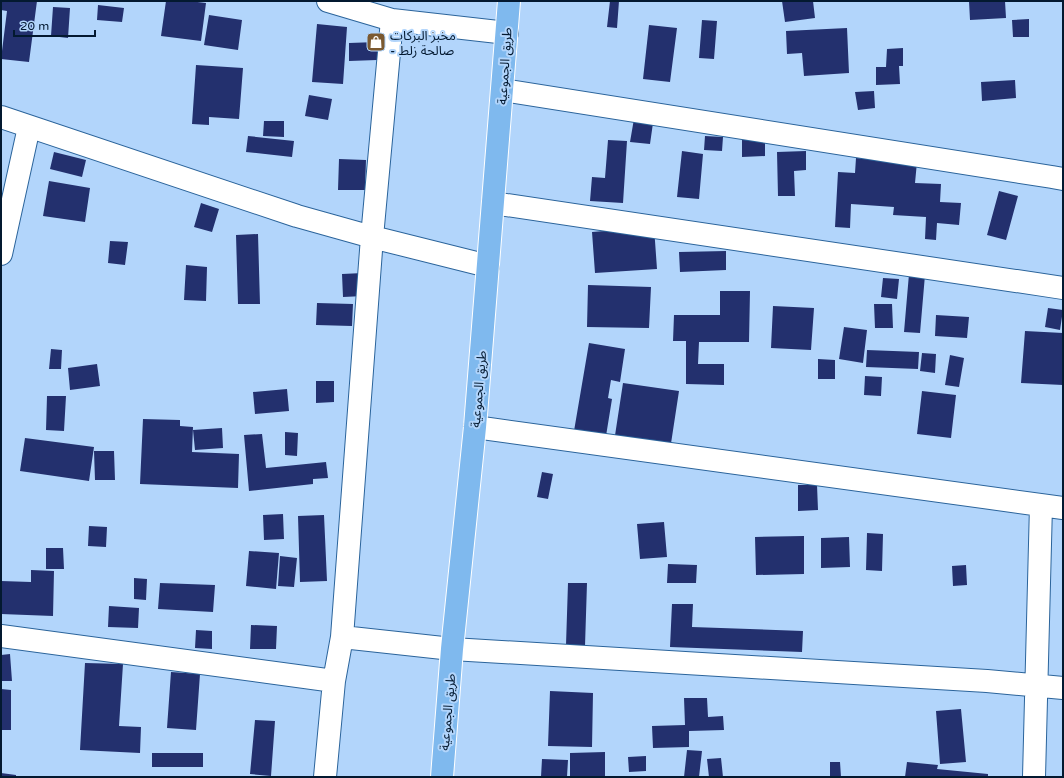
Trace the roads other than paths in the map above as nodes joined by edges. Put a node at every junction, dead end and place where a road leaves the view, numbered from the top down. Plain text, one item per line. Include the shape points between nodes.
1 (328, 1) edge
2 (509, 1) edge
3 (392, 20) junction
4 (507, 33) junction
5 (503, 90) junction
6 (1, 117) edge
7 (29, 127) junction
8 (1063, 179) edge
9 (493, 203) junction
10 (372, 237) junction
11 (1, 254) edge
12 (488, 266) junction
13 (1063, 288) edge
14 (475, 427) junction
15 (1040, 505) junction
16 (1063, 508) edge
17 (1, 636) edge
18 (342, 637) junction
19 (452, 649) junction
20 (334, 681) junction
21 (1035, 684) junction
22 (1063, 688) edge
23 (325, 777) edge
24 (442, 777) edge
25 (1034, 777) edge

1 - 3 street
2 - 4 main road, طريق الجموعية
3 - 4 street
3 - 10 street
4 - 5 main road, طريق الجموعية
5 - 8 street
5 - 9 main road, طريق الجموعية
6 - 7 street
7 - 10 street via 297,216
7 - 11 street
9 - 12 main road, طريق الجموعية
9 - 13 street
10 - 12 street
10 - 18 street
12 - 14 main road, طريق الجموعية
14 - 15 street
14 - 19 main road, طريق الجموعية
15 - 16 street
15 - 21 street
17 - 20 street
18 - 19 street
18 - 20 street
19 - 21 street
19 - 24 main road, طريق الجموعية
20 - 23 street
21 - 22 street
21 - 25 street

